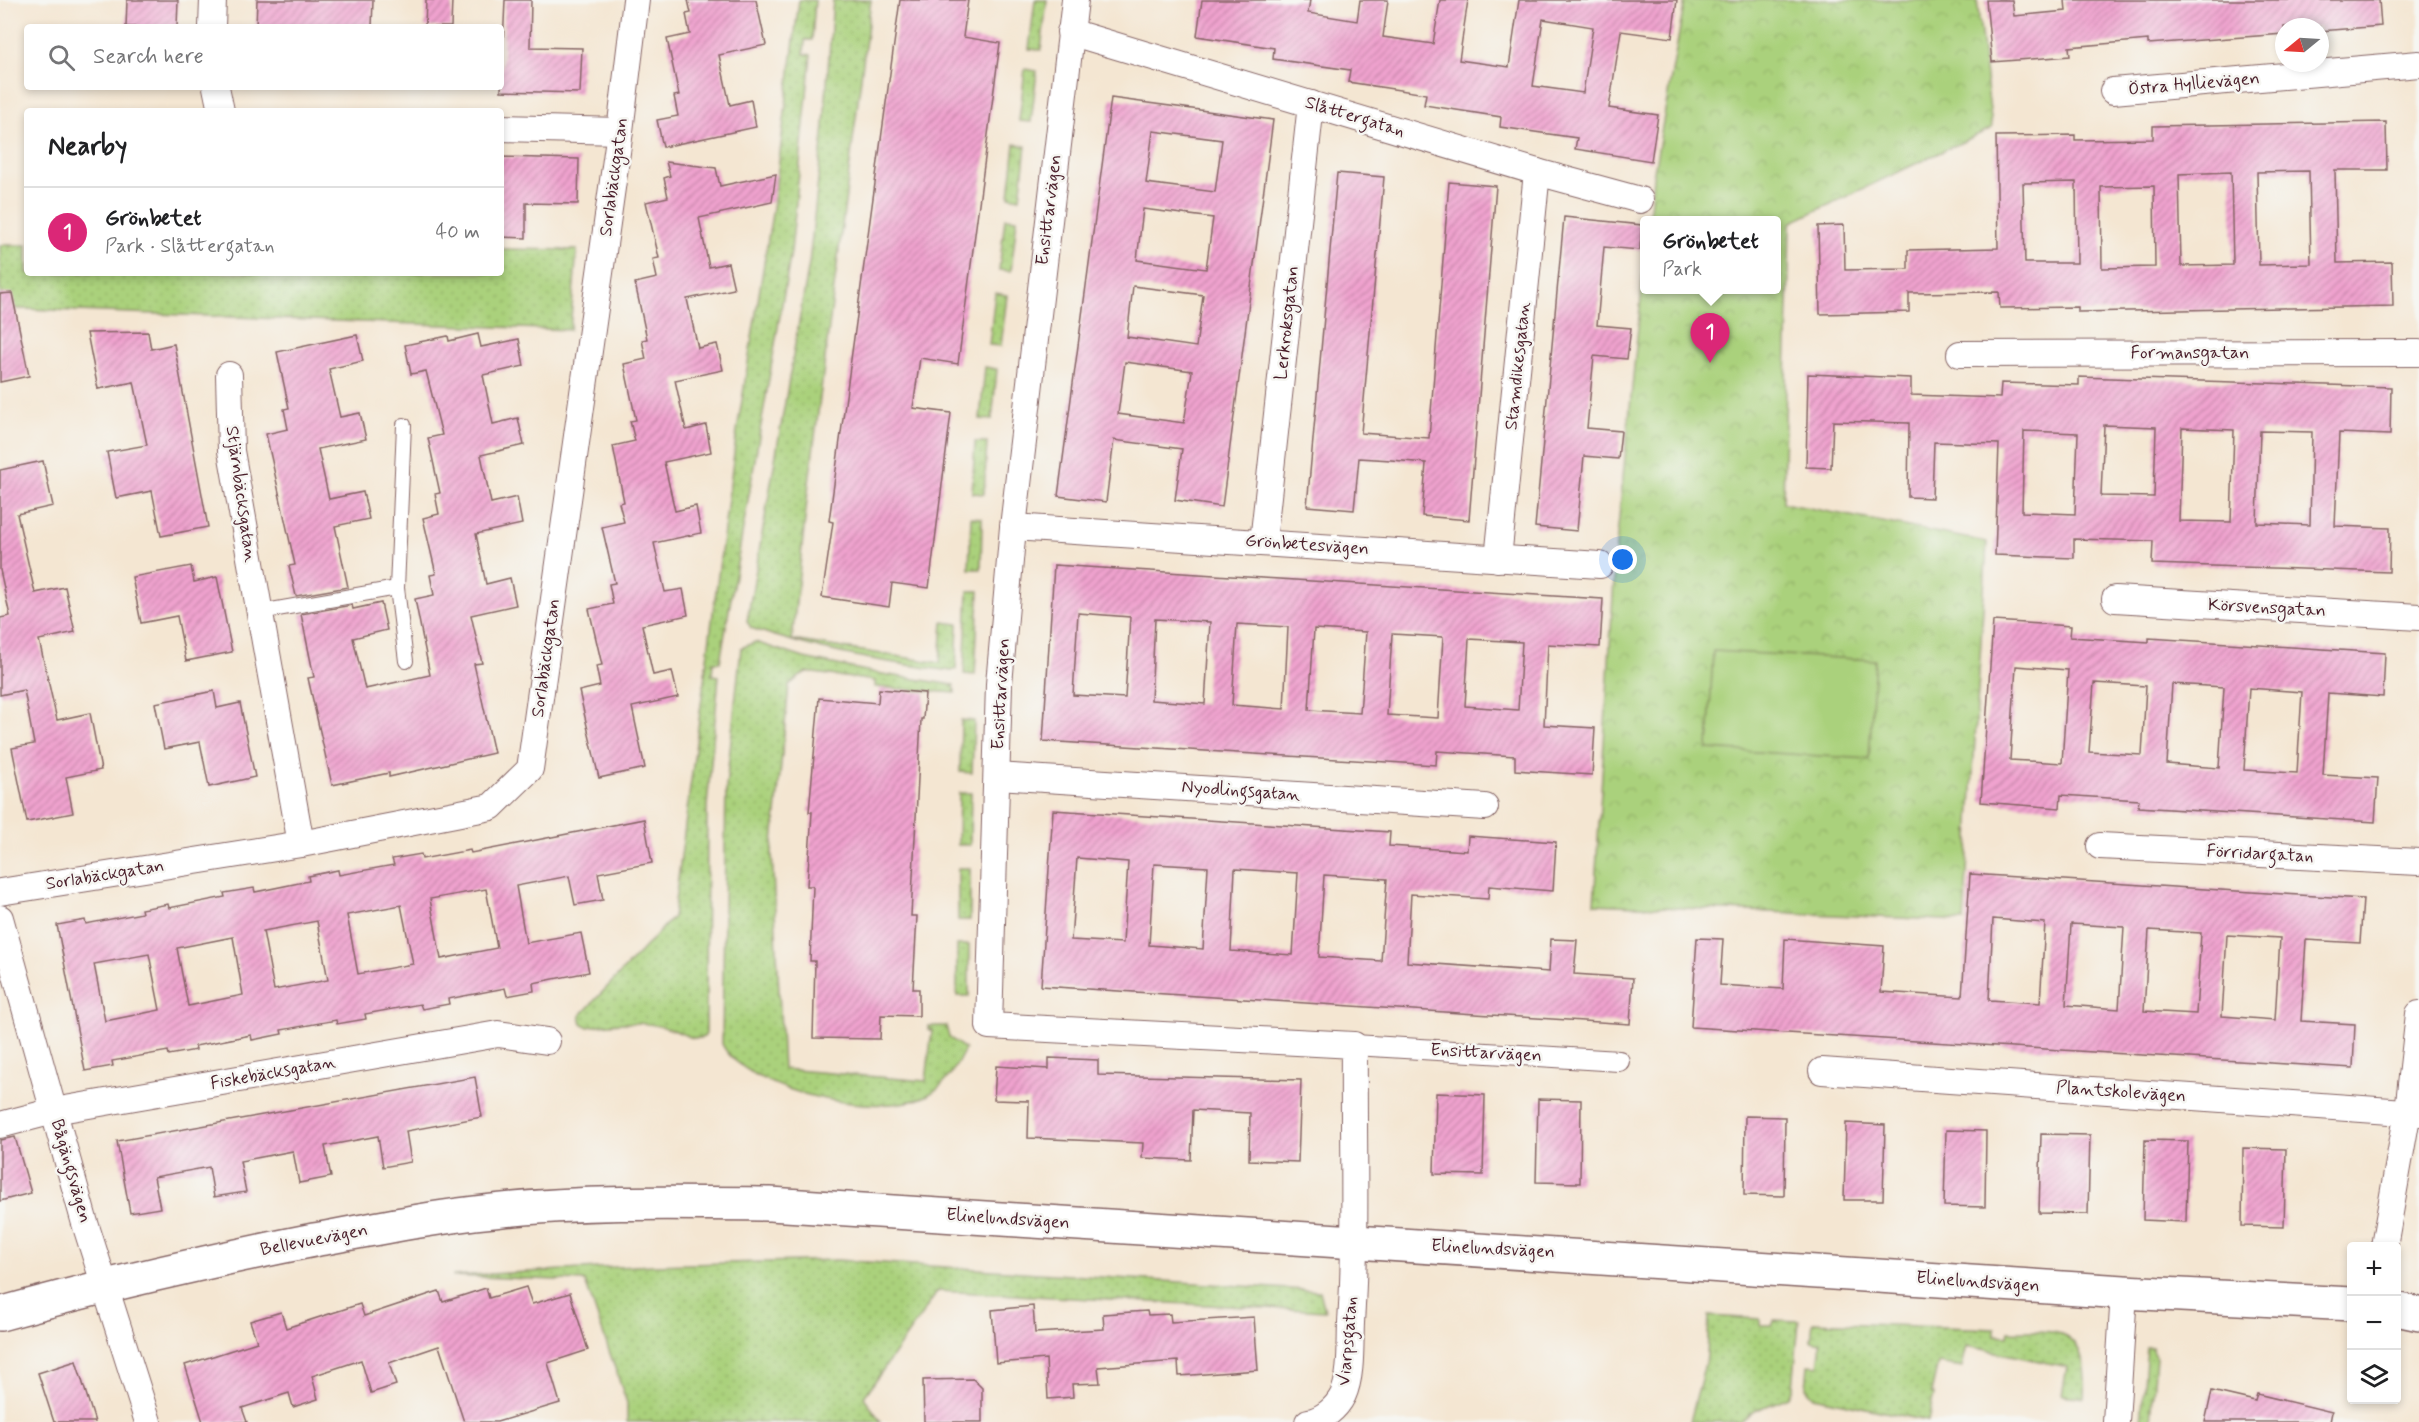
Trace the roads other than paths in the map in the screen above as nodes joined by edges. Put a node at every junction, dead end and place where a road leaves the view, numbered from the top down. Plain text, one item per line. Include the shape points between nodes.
1 (213, 0) edge
2 (636, 0) edge
3 (1075, 0) edge
4 (212, 24) edge
5 (1070, 32) junction
6 (2419, 64) edge
7 (217, 90) edge
8 (2113, 91) dead end
9 (1311, 104) junction
10 (220, 108) edge
11 (504, 128) edge
12 (620, 131) junction
13 (1537, 172) junction
14 (1640, 201) dead end
15 (2419, 353) edge
16 (1960, 354) dead end
17 (229, 375) dead end
18 (404, 425) dead end
19 (1013, 527) junction
20 (1263, 542) junction
21 (1498, 560) junction
22 (1600, 565) dead end
23 (397, 588) junction
24 (2115, 599) dead end
25 (260, 612) junction
26 (2419, 617) edge
27 (406, 661) dead end
28 (997, 776) junction
29 (1485, 807) dead end
30 (301, 844) junction
31 (2100, 846) dead end
32 (2419, 862) edge
33 (0, 892) edge
34 (0, 918) edge
35 (2419, 1014) edge
36 (547, 1041) dead end
37 (1354, 1045) junction
38 (1619, 1061) dead end
39 (1822, 1071) dead end
40 (54, 1111) junction
41 (2414, 1112) edge
42 (0, 1125) edge
43 (635, 1204) joint
44 (1353, 1241) junction
45 (2385, 1242) edge
46 (105, 1285) junction
47 (2124, 1292) junction
48 (2347, 1304) edge
49 (2401, 1310) edge
50 (0, 1314) edge
51 (2419, 1314) edge
52 (148, 1422) edge
53 (1308, 1422) edge
54 (2116, 1422) edge

1 - 4 street
2 - 12 street, Sorlabäckgatan
3 - 5 street, Ensittarvägen
5 - 9 street, Slåttergatan
5 - 19 street, Ensittarvägen
6 - 8 street, Östra Hyllievägen
7 - 10 street
9 - 13 street, Slåttergatan
9 - 20 street, Lerkroksgatan
11 - 12 street
12 - 30 street, Sorlabäckgatan via 530,769 490,807
13 - 14 street, Slåttergatan
13 - 21 street, Stamdikesgatan
15 - 16 street, Formansgatan
17 - 25 street, Stjärnbäcksgatan via 231,451
18 - 23 lane
19 - 20 street, Grönbetesvägen
19 - 28 street, Ensittarvägen via 999,684
20 - 21 street, Grönbetesvägen
21 - 22 street, Grönbetesvägen
23 - 25 lane
23 - 27 lane
24 - 26 street, Körsvensgatan
25 - 30 street, Stjärnbäcksgatan
28 - 29 street, Nyodlingsgatan
28 - 37 street, Ensittarvägen via 989,1026
30 - 33 street, Sorlabäckgatan
31 - 32 street, Förridargatan
34 - 40 street, Bågängsvägen
35 - 41 street
36 - 40 street, Fiskebäcksgatan via 498,1034
37 - 38 street, Ensittarvägen
37 - 44 street
39 - 41 street, Plantskolevägen
40 - 42 street, Fiskebäcksgatan
40 - 46 street, Bågängsvägen
41 - 45 street
43 - 44 street, Elinelundsvägen via 770,1204
43 - 46 street, Bellevuevägen via 496,1210 428,1218
44 - 47 street, Elinelundsvägen
44 - 53 street, Viarpsgatan via 1349,1363 1343,1394 1326,1415
46 - 50 street, Bellevuevägen
46 - 52 street, Bågängsvägen
47 - 48 street, Elinelundsvägen
47 - 54 street
49 - 51 street

